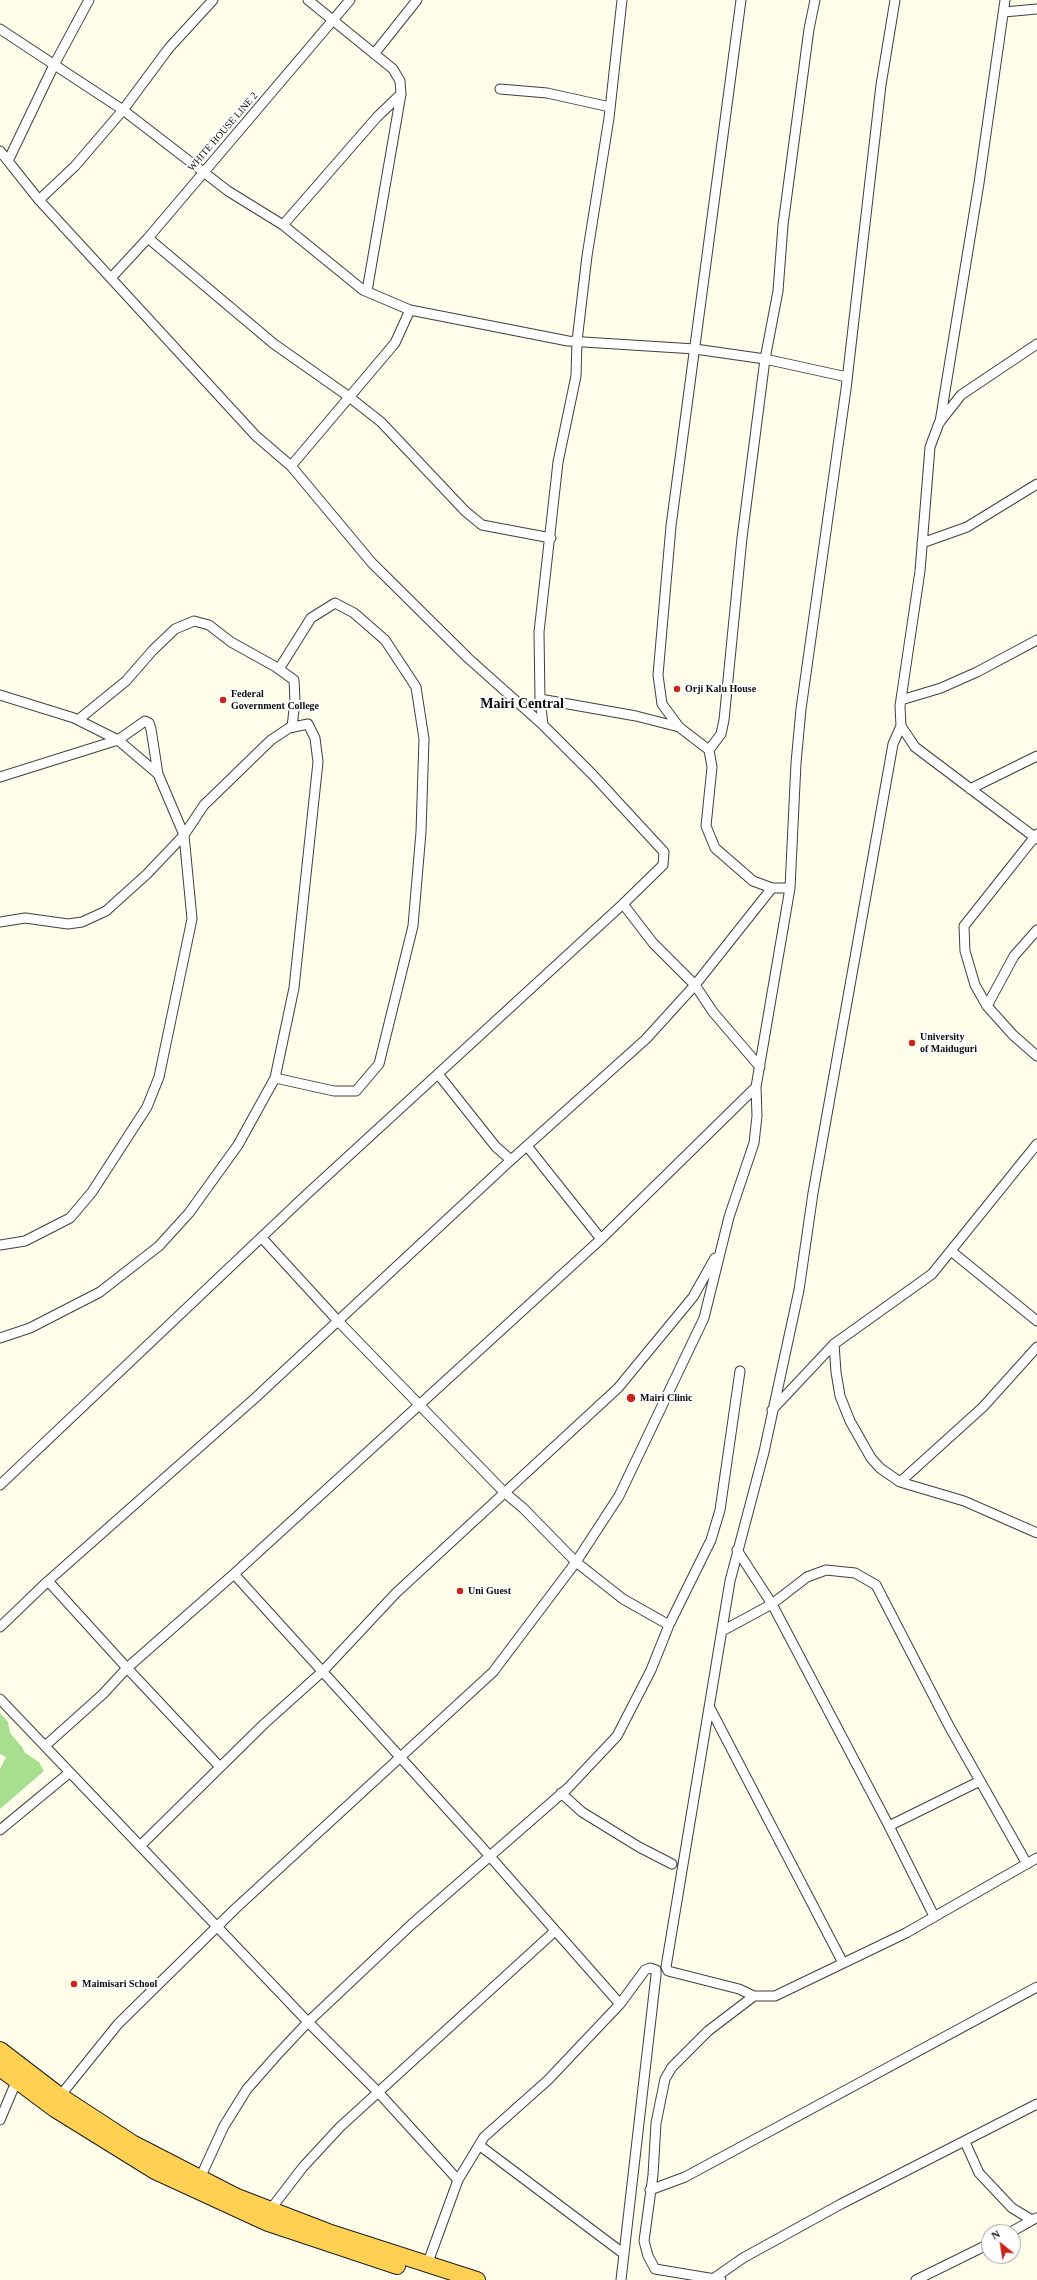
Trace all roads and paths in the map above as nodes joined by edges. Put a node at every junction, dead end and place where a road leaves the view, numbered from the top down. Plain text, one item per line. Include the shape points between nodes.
1 (89, 0) edge
2 (213, 0) edge
3 (308, 0) edge
4 (350, 0) edge
5 (417, 0) edge
6 (622, 0) edge
7 (741, 0) edge
8 (815, 0) edge
9 (895, 0) edge
10 (1005, 0) edge
11 (1037, 9) edge
12 (1004, 12) junction
13 (332, 21) junction
14 (0, 29) edge
15 (374, 54) junction
16 (54, 65) junction
17 (500, 89) dead end
18 (401, 94) junction
19 (610, 106) junction
20 (123, 110) junction
21 (0, 151) edge
22 (8, 161) junction
23 (203, 171) junction
24 (40, 200) junction
25 (283, 225) junction
26 (148, 238) junction
27 (111, 278) junction
28 (367, 291) junction
29 (410, 310) junction
30 (577, 341) junction
31 (1037, 344) edge
32 (695, 349) junction
33 (765, 358) junction
34 (847, 377) junction
35 (348, 396) junction
36 (940, 423) junction
37 (291, 466) junction
38 (1037, 484) edge
39 (551, 538) junction
40 (922, 543) junction
41 (1037, 640) edge
42 (279, 668) junction
43 (0, 695) edge
44 (540, 699) junction
45 (901, 700) junction
46 (78, 720) junction
47 (543, 725) junction
48 (901, 726) junction
49 (292, 727) junction
50 (679, 727) junction
51 (118, 740) junction
52 (709, 750) junction
53 (1037, 756) edge
54 (158, 774) junction
55 (0, 777) edge
56 (970, 790) junction
57 (184, 835) junction
58 (1037, 837) edge
59 (772, 888) junction
60 (790, 888) junction
61 (624, 904) junction
62 (0, 922) edge
63 (1037, 930) edge
64 (695, 985) junction
65 (987, 1006) junction
66 (1037, 1056) edge
67 (760, 1066) junction
68 (438, 1074) junction
69 (275, 1078) junction
70 (756, 1087) junction
71 (1037, 1144) edge
72 (527, 1146) junction
73 (511, 1160) junction
74 (262, 1238) junction
75 (601, 1239) junction
76 (0, 1245) edge
77 (720, 1249) junction
78 (951, 1252) junction
79 (1037, 1321) edge
80 (338, 1322) junction
81 (0, 1338) edge
82 (834, 1344) junction
83 (1037, 1347) edge
84 (740, 1371) dead end
85 (420, 1404) junction
86 (772, 1410) junction
87 (900, 1482) junction
88 (0, 1485) edge
89 (504, 1492) junction
90 (1037, 1533) edge
91 (737, 1550) junction
92 (576, 1562) junction
93 (234, 1574) junction
94 (48, 1581) junction
95 (772, 1604) junction
96 (669, 1625) junction
97 (0, 1627) edge
98 (724, 1630) junction
99 (126, 1668) junction
100 (323, 1671) junction
101 (0, 1699) edge
102 (710, 1708) junction
103 (44, 1746) junction
104 (401, 1758) junction
105 (220, 1767) junction
106 (69, 1773) junction
107 (980, 1781) junction
108 (561, 1793) junction
109 (889, 1826) junction
110 (0, 1830) edge
111 (140, 1846) junction
112 (490, 1857) junction
113 (1037, 1858) edge
114 (672, 1864) dead end
115 (1027, 1864) junction
116 (934, 1916) junction
117 (217, 1927) junction
118 (555, 1931) junction
119 (843, 1963) junction
120 (1037, 1987) edge
121 (754, 1996) junction
122 (620, 2004) junction
123 (308, 2022) junction
124 (0, 2050) edge
125 (0, 2068) edge
126 (16, 2082) junction
127 (378, 2093) junction
128 (60, 2096) junction
129 (1037, 2104) edge
130 (0, 2120) edge
131 (965, 2142) junction
132 (479, 2145) junction
133 (200, 2178) junction
134 (458, 2180) junction
135 (650, 2190) junction
136 (270, 2210) junction
137 (1035, 2219) edge
138 (1021, 2227) edge
139 (302, 2229) junction
140 (981, 2248) edge
141 (624, 2254) junction
142 (427, 2265) junction
143 (446, 2277) edge
144 (478, 2280) edge
145 (621, 2280) edge
146 (717, 2280) edge
147 (916, 2280) edge

1 - 16 street
2 - 20 street via 169,48
3 - 13 street
4 - 13 street, WHITE HOUSE LINE 2
5 - 15 street
6 - 19 street
7 - 32 street
8 - 33 street via 783,226 778,291
9 - 34 street via 881,85
10 - 12 street
11 - 12 street
12 - 36 street
13 - 15 street
13 - 23 street, WHITE HOUSE LINE 2
14 - 16 street
15 - 18 street via 394,69 400,81
16 - 20 street
16 - 22 street
17 - 19 street via 547,92
18 - 25 street via 377,117
18 - 28 street
19 - 30 street
20 - 23 street
20 - 24 street via 75,166
21 - 22 street
22 - 24 street
23 - 25 street via 228,191
23 - 26 street, WHITE HOUSE LINE 2
24 - 27 street
25 - 28 street
26 - 27 street, WHITE HOUSE LINE 2
26 - 35 street via 274,344
27 - 37 street via 256,436
28 - 29 street
29 - 30 street
29 - 35 street via 395,343
30 - 32 street
30 - 39 street via 576,376 558,462
31 - 36 street via 961,395
32 - 33 street
32 - 50 street via 672,526 658,675 662,704
33 - 34 street
33 - 52 street via 742,538 724,720 721,734
34 - 60 street via 801,709
35 - 37 street
35 - 39 street via 380,422 465,511 482,525
36 - 40 street via 930,447
37 - 47 street via 372,563 468,658
38 - 40 street via 967,527
39 - 44 street via 539,632
40 - 45 street
41 - 45 street via 978,672 941,688
42 - 46 street via 231,642 209,626 194,621 175,628 126,681
42 - 49 street via 294,680
42 - 69 street via 311,618 335,603 354,613 385,640 416,687 424,739 421,832 413,926 379,1064 356,1091 334,1091
43 - 46 street
44 - 47 street
44 - 50 street via 636,716
45 - 48 street
46 - 51 street
47 - 61 street via 664,852 664,865
48 - 56 street via 915,747
48 - 86 street via 893,744 798,1290
49 - 57 street via 271,740 225,783 204,805
49 - 69 street via 308,724 315,738 318,762 294,988
50 - 52 street
51 - 54 street
51 - 54 street via 145,721 149,723
51 - 55 street
52 - 59 street via 712,767 706,826 715,848 753,881
53 - 56 street
54 - 57 street
56 - 58 street
57 - 62 street via 147,874 106,911 82,922 68,924 25,918
57 - 76 street via 192,919 159,1078 147,1107 92,1192 70,1218 25,1241
58 - 65 street via 964,926 965,951 973,978
59 - 60 street
59 - 64 street
60 - 67 street
61 - 64 street via 654,943
61 - 68 street
63 - 65 street via 1014,956
64 - 67 street via 714,1012
64 - 72 street via 646,1039
65 - 66 street via 1013,1035
67 - 70 street
68 - 73 street via 496,1147
68 - 74 street
69 - 81 street via 238,1146 190,1213 159,1246 100,1292 30,1328
70 - 75 street
70 - 77 street via 757,1116 754,1142
71 - 78 street
72 - 73 street
72 - 75 street
73 - 80 street
74 - 80 street
74 - 88 street
75 - 85 street
77 - 89 street via 692,1297 618,1388
77 - 92 street via 704,1318 619,1496
78 - 79 street
78 - 82 street via 922,1282 897,1297
80 - 85 street
80 - 94 street
82 - 86 street
82 - 87 street via 840,1396 850,1421 871,1458
83 - 87 street via 983,1407
84 - 96 street via 720,1510 711,1540
85 - 89 street
85 - 93 street
86 - 91 street via 757,1479
87 - 90 street via 964,1501
89 - 92 street
89 - 100 street via 396,1593
91 - 95 street
91 - 98 street
92 - 96 street via 622,1599
92 - 104 street via 493,1672
93 - 99 street
93 - 100 street
94 - 97 street
94 - 99 street
95 - 98 street
95 - 107 street via 807,1577 826,1570 855,1573 876,1585
95 - 109 street
96 - 108 street via 651,1670 617,1736
98 - 102 street
99 - 103 street via 103,1694
99 - 105 street
100 - 104 street
100 - 105 street
101 - 103 street
102 - 119 street
102 - 121 street via 666,1967 668,1971 739,1989
103 - 106 street
104 - 112 street
104 - 117 street
105 - 111 street
106 - 110 street
106 - 111 street
107 - 109 street
107 - 115 street
108 - 112 street
108 - 114 street via 582,1812
109 - 116 street
111 - 117 street
112 - 118 street
112 - 123 street via 412,1924
113 - 115 street
115 - 116 street
116 - 119 street via 906,1933
117 - 123 street
117 - 128 street via 118,2024
118 - 122 street
118 - 127 street
119 - 121 street via 775,1996
120 - 135 street via 685,2177
121 - 135 street via 708,2031 672,2067 665,2078 656,2123
122 - 132 street via 548,2080 484,2137
122 - 141 street via 645,1970 656,1970
123 - 127 street
123 - 133 street via 247,2089 224,2126
124 - 128 highway
125 - 126 highway
126 - 130 street
126 - 139 highway via 155,2171 268,2223
127 - 134 street
127 - 136 street via 340,2127 303,2167
128 - 133 highway via 132,2143
129 - 131 street
131 - 137 street via 979,2173 1012,2208
131 - 146 street via 841,2204 743,2258
132 - 134 street
132 - 141 street
133 - 136 highway
134 - 142 street
135 - 146 street via 644,2240 648,2256 655,2268
136 - 139 highway
137 - 138 street
139 - 142 highway
139 - 143 highway
140 - 147 street
141 - 145 street
142 - 143 highway
143 - 144 highway

